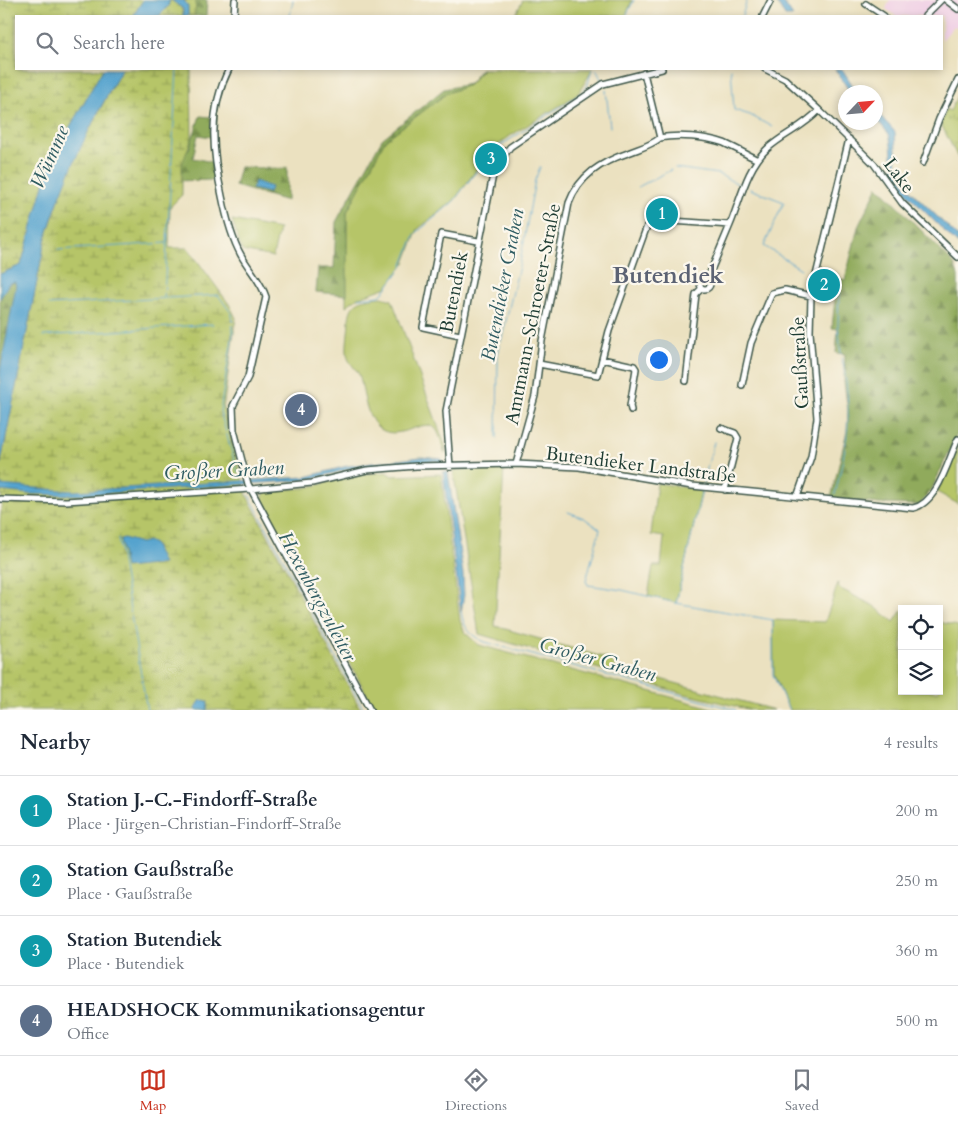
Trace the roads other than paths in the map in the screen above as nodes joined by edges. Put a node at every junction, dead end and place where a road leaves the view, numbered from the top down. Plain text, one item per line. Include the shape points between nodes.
1 (235, 0) edge
2 (941, 0) edge
3 (946, 0) edge
4 (770, 2) dead end
5 (866, 4) dead end
6 (958, 9) edge
7 (234, 15) edge
8 (764, 15) edge
9 (882, 15) edge
10 (926, 15) edge
11 (229, 70) edge
12 (658, 70) edge
13 (766, 70) edge
14 (644, 73) junction
15 (958, 80) edge
16 (819, 110) junction
17 (660, 138) junction
18 (849, 140) junction
19 (756, 159) junction
20 (923, 163) dead end
21 (730, 225) junction
22 (478, 241) junction
23 (958, 257) edge
24 (812, 296) junction
25 (460, 334) junction
26 (602, 359) junction
27 (539, 364) junction
28 (686, 381) dead end
29 (742, 385) dead end
30 (632, 410) dead end
31 (720, 428) dead end
32 (958, 439) edge
33 (516, 464) junction
34 (450, 467) junction
35 (249, 484) junction
36 (725, 490) junction
37 (798, 497) junction
38 (0, 499) edge
39 (370, 710) edge

1 - 7 street
2 - 10 street
3 - 6 street
4 - 8 street
5 - 9 street
11 - 35 street via 216,103 213,129 215,166 232,235 241,255 263,286 266,297 248,377 232,413
12 - 14 street, Butendiek
13 - 16 street, Lake via 785,78
14 - 17 street
14 - 22 street, Butendiek via 603,84 510,147 494,170
15 - 20 street
16 - 18 street, Lake
16 - 19 street via 800,128 776,141
17 - 19 street via 712,140
17 - 27 street, Amtmann-Schroeter-Straße via 652,145 596,168 584,176 574,190 569,202
18 - 23 street, Lake via 874,164 902,203
18 - 24 street, Gaußstraße
19 - 21 street
21 - 26 street via 657,220 647,226
21 - 28 street via 707,280 700,282 702,288 696,294
22 - 25 street, Butendiek
22 - 25 street via 442,234 436,262 424,327
24 - 29 street via 785,290 772,294 751,343
24 - 37 street, Gaußstraße via 810,332 817,418 811,457
25 - 34 street, Butendiek via 446,411
26 - 27 street via 598,375
26 - 30 street via 636,369
27 - 33 street, Amtmann-Schroeter-Straße via 535,396
31 - 36 street via 735,433 738,438
32 - 37 street, Butendieker Landstraße via 934,491 922,506 896,507
33 - 34 street, Butendieker Landstraße
33 - 36 street, Butendieker Landstraße via 579,467
34 - 35 street, Butendieker Landstraße via 367,470 312,483
35 - 38 street, Butendieker Landstraße via 66,501
35 - 39 street
36 - 37 street, Butendieker Landstraße

